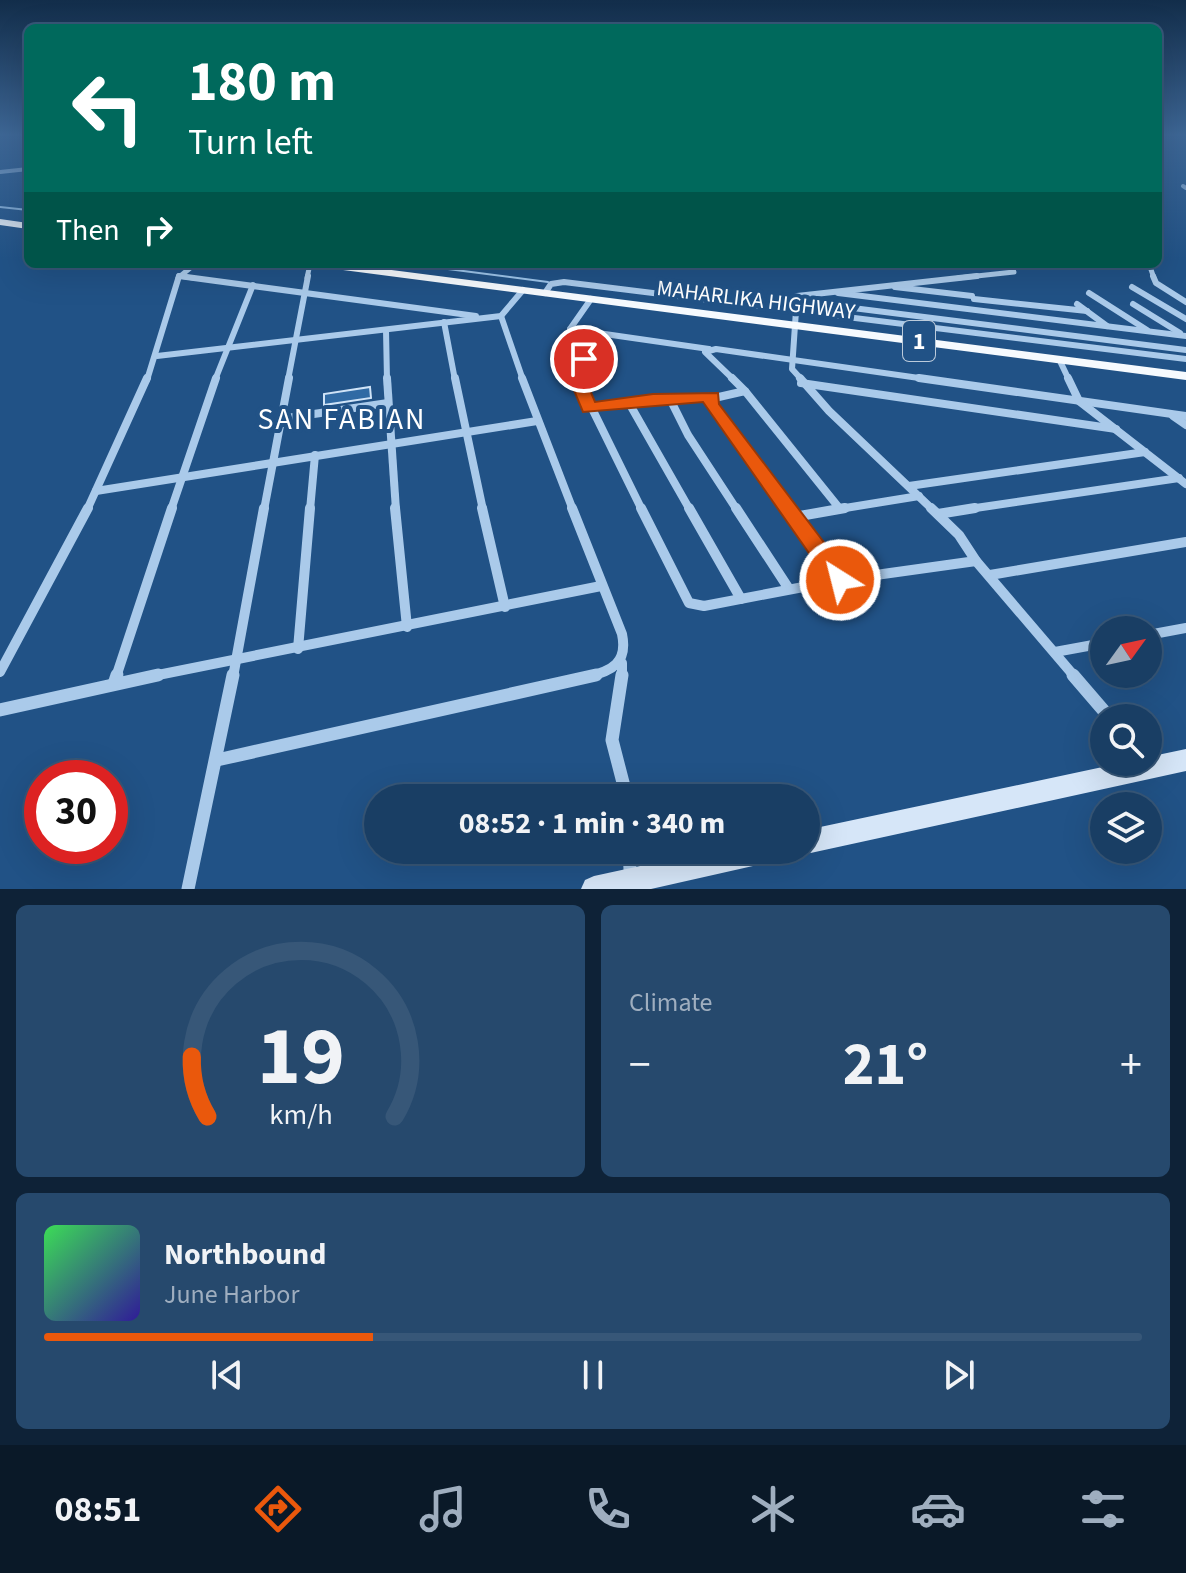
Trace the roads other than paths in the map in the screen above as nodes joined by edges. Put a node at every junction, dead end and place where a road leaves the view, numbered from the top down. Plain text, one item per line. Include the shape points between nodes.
1 (0, 222) edge
2 (24, 225) edge
3 (190, 268) edge
4 (309, 268) edge
5 (351, 268) edge
6 (1150, 268) edge
7 (1014, 272) dead end
8 (179, 276) junction
9 (949, 278) junction
10 (253, 285) junction
11 (878, 285) junction
12 (1132, 287) dead end
13 (523, 290) junction
14 (822, 291) junction
15 (306, 292) junction
16 (545, 293) junction
17 (1089, 293) dead end
18 (973, 297) junction
19 (591, 299) junction
20 (1186, 302) edge
21 (1077, 304) dead end
22 (1133, 304) dead end
23 (796, 306) junction
24 (978, 311) junction
25 (1087, 311) junction
26 (501, 316) junction
27 (485, 317) junction
28 (1186, 319) edge
29 (444, 322) junction
30 (982, 324) junction
31 (797, 325) junction
32 (1109, 327) junction
33 (570, 329) junction
34 (386, 330) junction
35 (1152, 332) junction
36 (1185, 336) edge
37 (295, 342) junction
38 (1121, 342) junction
39 (227, 349) junction
40 (710, 349) junction
41 (1186, 350) edge
42 (157, 356) junction
43 (1059, 359) junction
44 (1186, 359) edge
45 (791, 361) junction
46 (1186, 376) edge
47 (801, 383) junction
48 (745, 391) junction
49 (712, 397) junction
50 (670, 399) junction
51 (1079, 401) junction
52 (388, 403) junction
53 (629, 403) junction
54 (589, 408) junction
55 (1169, 413) junction
56 (1186, 416) edge
57 (280, 419) junction
58 (537, 421) junction
59 (1186, 425) edge
60 (1116, 429) junction
61 (465, 432) junction
62 (389, 443) junction
63 (1145, 452) junction
64 (315, 455) junction
65 (271, 463) junction
66 (183, 476) junction
67 (1182, 481) edge
68 (909, 486) junction
69 (96, 491) junction
70 (919, 496) junction
71 (840, 509) junction
72 (938, 514) junction
73 (794, 517) junction
74 (1186, 542) edge
75 (976, 561) junction
76 (990, 575) junction
77 (840, 580) junction
78 (601, 586) junction
79 (789, 589) junction
80 (741, 599) junction
81 (505, 607) junction
82 (407, 627) junction
83 (1186, 628) edge
84 (1162, 632) edge
85 (1090, 646) edge
86 (298, 649) junction
87 (1055, 652) junction
88 (236, 659) junction
89 (622, 663) junction
90 (0, 672) edge
91 (114, 684) junction
92 (1098, 704) edge
93 (0, 710) edge
94 (217, 760) junction
95 (1186, 760) edge
96 (1162, 763) edge
97 (1095, 776) edge
98 (623, 784) edge
99 (820, 839) edge
100 (629, 864) edge
101 (715, 864) edge
102 (630, 885) edge
103 (188, 889) edge
104 (594, 889) edge

1 - 2 highway
3 - 8 street
4 - 15 street
5 - 13 highway, MAHARLIKA HIGHWAY / 1
6 - 20 street via 1156,283
7 - 9 street
8 - 10 street
8 - 42 street
9 - 11 street
9 - 18 street
10 - 15 street
10 - 39 street
11 - 14 street
11 - 18 street
12 - 28 street
13 - 16 highway, MAHARLIKA HIGHWAY / 1
13 - 26 street
14 - 23 street via 801,294
14 - 24 street
15 - 27 street
15 - 37 street
16 - 19 highway, MAHARLIKA HIGHWAY / 1
16 - 23 street via 551,284 564,282
17 - 35 street
18 - 24 street
18 - 25 street
19 - 31 highway, MAHARLIKA HIGHWAY / 1
19 - 33 street
21 - 25 street
22 - 36 street
23 - 30 street
23 - 31 street
23 - 44 street
24 - 30 street
24 - 32 street
25 - 32 street
26 - 27 street
26 - 58 street
27 - 29 street
29 - 34 street
29 - 61 street
30 - 38 street
31 - 43 highway, MAHARLIKA HIGHWAY / 1
31 - 45 street
32 - 35 street
32 - 38 street
33 - 40 street
33 - 54 street via 584,359 576,376
34 - 37 street
34 - 52 street
35 - 36 street
37 - 39 street
37 - 57 street
38 - 41 street
39 - 42 street
39 - 66 street
40 - 45 street
40 - 48 street via 706,356
42 - 69 street
43 - 46 highway, MAHARLIKA HIGHWAY / 1
43 - 51 street
45 - 47 street
45 - 51 street
47 - 60 street
47 - 68 street
48 - 49 street
48 - 71 street
49 - 50 street
49 - 73 street via 711,404
50 - 53 street
50 - 79 street
51 - 55 street
51 - 60 street
52 - 57 street
52 - 62 street
53 - 54 street
53 - 80 street
54 - 80 street via 686,600 704,606
55 - 56 street
55 - 59 street
57 - 65 street
58 - 61 street
58 - 78 street
60 - 63 street
61 - 62 street
61 - 81 street
62 - 64 street
62 - 82 street
63 - 67 street
63 - 68 street
64 - 65 street
64 - 86 street
65 - 66 street
65 - 88 street
66 - 69 street
66 - 91 street
67 - 72 street
68 - 70 street
69 - 90 street
70 - 71 street
70 - 72 street
71 - 73 street
72 - 75 street
73 - 77 street
74 - 76 street
75 - 76 street
75 - 77 street
76 - 87 street
77 - 79 street
78 - 81 street
78 - 89 street via 622,634
79 - 80 street
81 - 82 street
82 - 86 street
83 - 84 street
85 - 87 street
86 - 88 street
87 - 92 street
88 - 91 street
88 - 94 street
89 - 94 street via 605,673
89 - 98 street via 612,740
91 - 93 street
94 - 103 street
95 - 96 main road
97 - 99 main road
100 - 102 street
101 - 102 main road
102 - 104 main road

